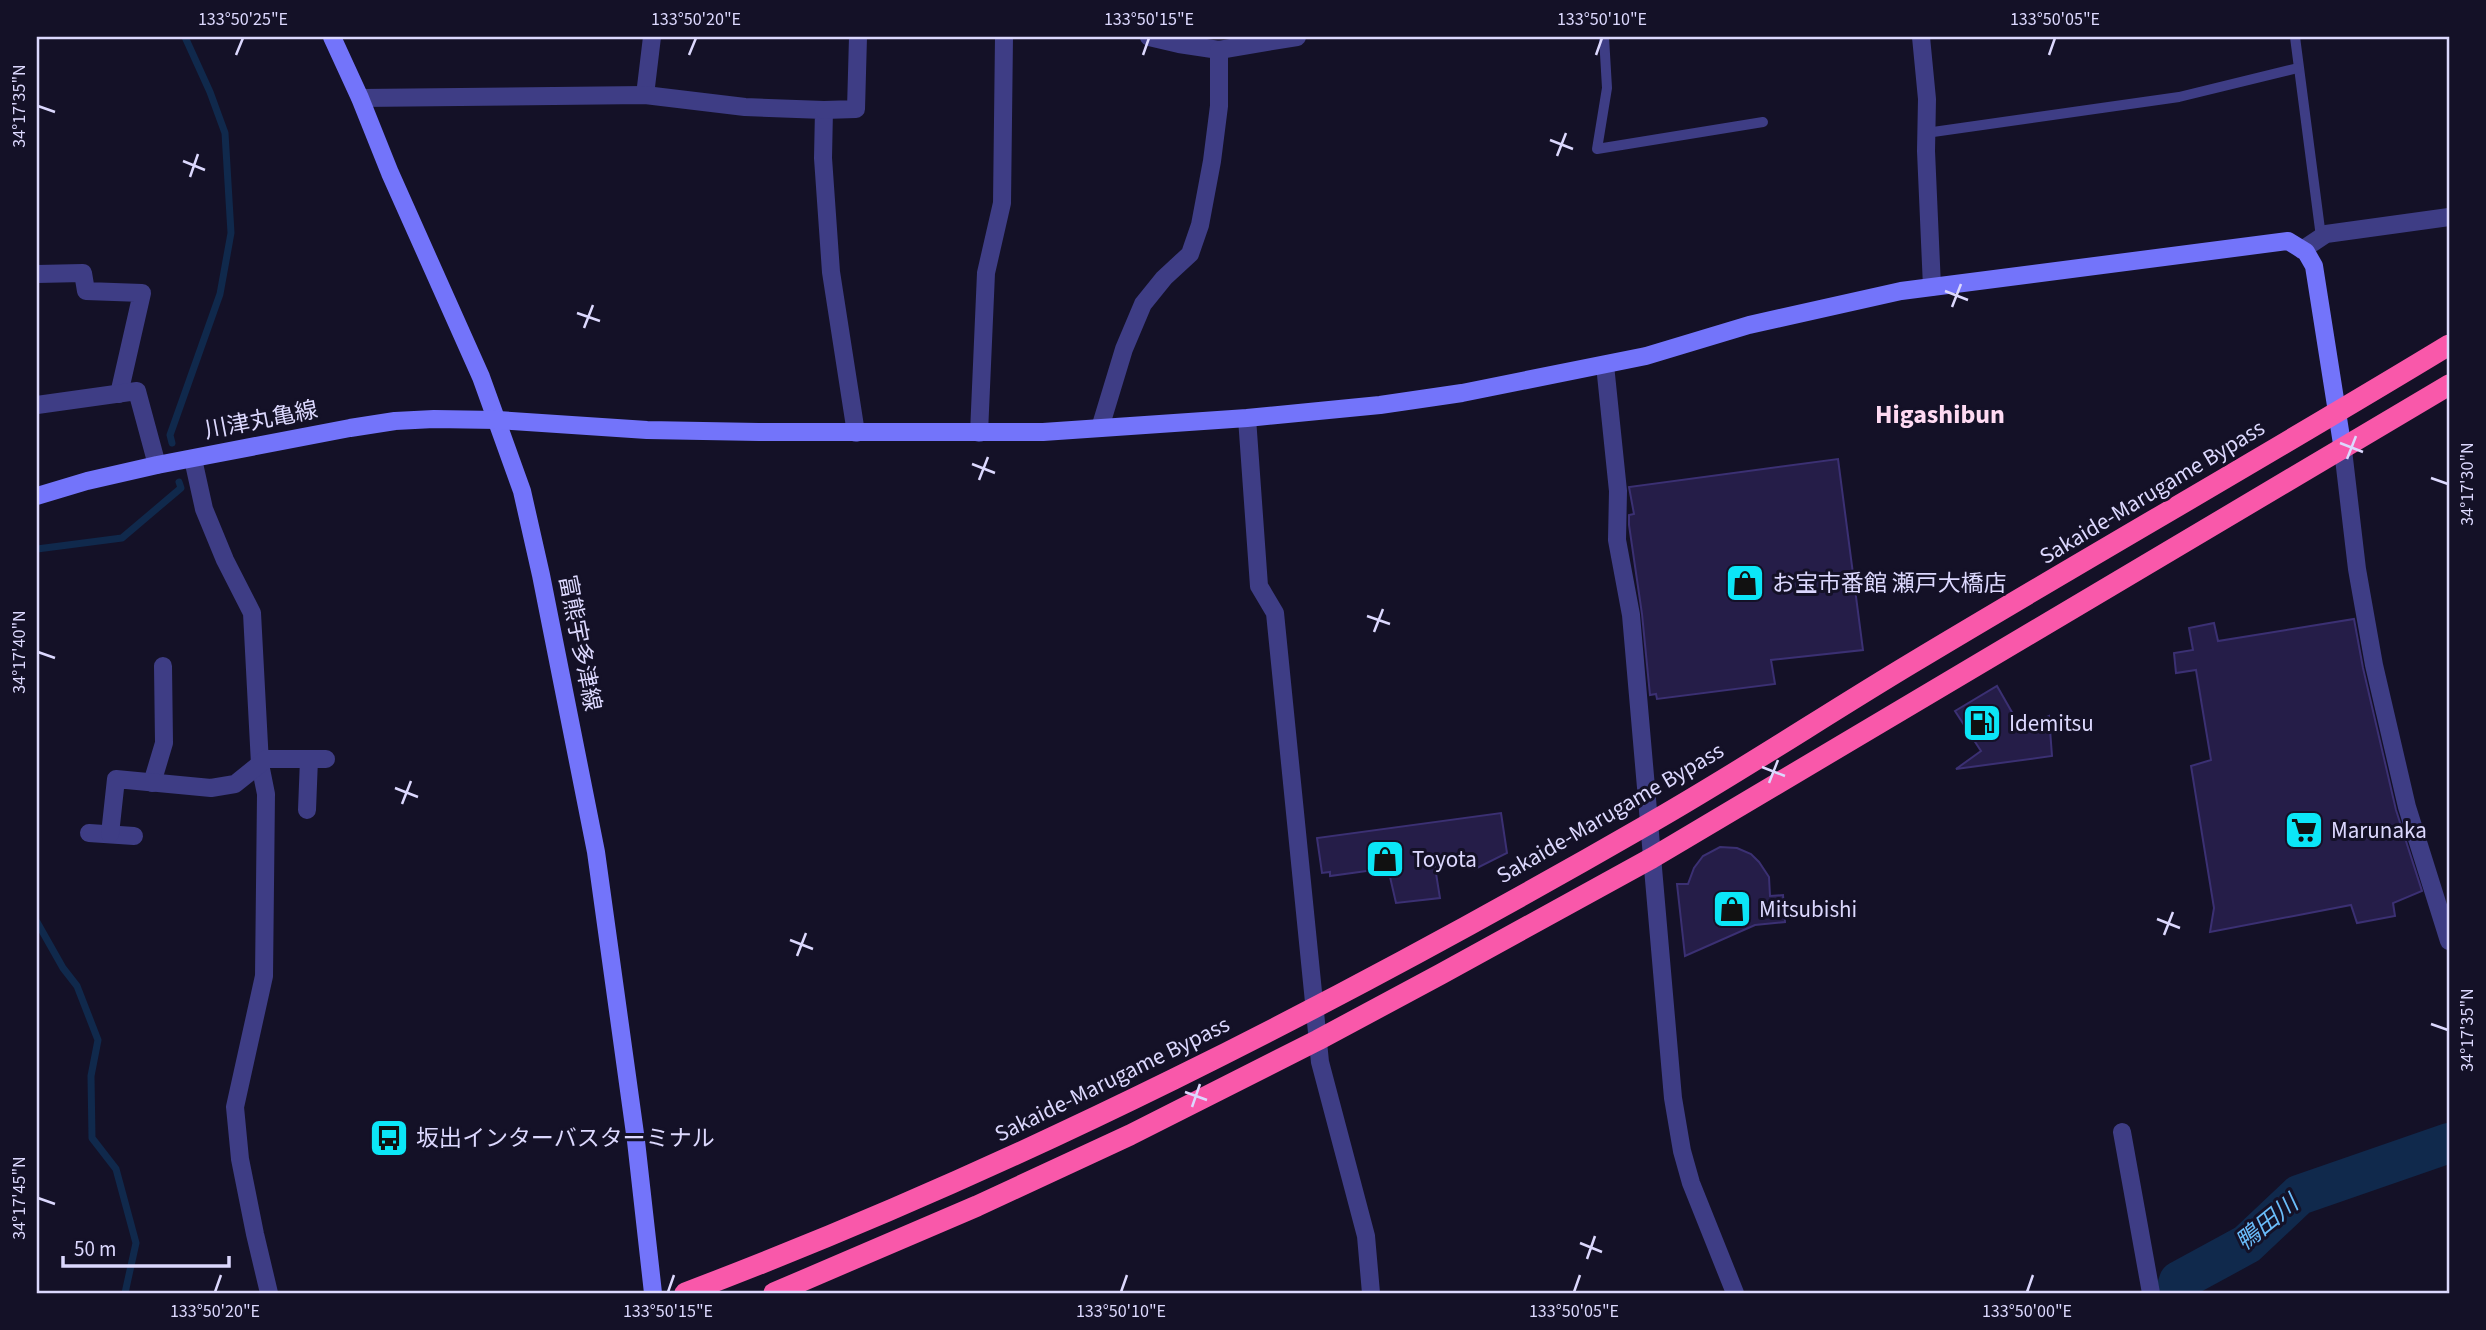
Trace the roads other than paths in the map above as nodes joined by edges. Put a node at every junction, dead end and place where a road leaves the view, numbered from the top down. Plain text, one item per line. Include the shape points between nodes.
1 (332, 37) edge
2 (652, 37) edge
3 (858, 37) edge
4 (1004, 37) edge
5 (1149, 37) edge
6 (1297, 37) edge
7 (1604, 37) edge
8 (1921, 37) edge
9 (2295, 37) edge
10 (1219, 50) junction
11 (2298, 68) junction
12 (645, 95) junction
13 (360, 98) junction
14 (824, 110) junction
15 (1763, 122) dead end
16 (1926, 133) junction
17 (2449, 217) edge
18 (2321, 237) junction
19 (2302, 250) junction
20 (37, 274) edge
21 (1932, 287) junction
22 (2449, 345) edge
23 (1605, 365) junction
24 (2449, 385) edge
25 (119, 394) junction
26 (37, 405) edge
27 (2337, 413) junction
28 (1247, 418) junction
29 (498, 420) junction
30 (1100, 428) junction
31 (856, 433) junction
32 (979, 433) junction
33 (2343, 450) junction
34 (192, 459) junction
35 (158, 465) junction
36 (37, 496) edge
37 (163, 666) dead end
38 (260, 764) junction
39 (152, 783) junction
40 (307, 810) dead end
41 (1650, 824) junction
42 (89, 832) dead end
43 (110, 834) junction
44 (134, 836) dead end
45 (1651, 858) junction
46 (2442, 888) edge
47 (2449, 941) edge
48 (1316, 1008) junction
49 (1318, 1040) junction
50 (2122, 1132) dead end
51 (269, 1293) edge
52 (653, 1293) edge
53 (685, 1293) edge
54 (774, 1293) edge
55 (1371, 1293) edge
56 (1735, 1293) edge
57 (2151, 1293) edge

1 - 13 street, 富熊宇多津線
2 - 12 street
3 - 14 street via 856,109
4 - 32 street via 1002,203 986,273
5 - 10 street
6 - 10 street
7 - 15 lane via 1607,88 1597,149
8 - 16 street
9 - 11 lane
10 - 30 street via 1219,106 1200,225 1190,254 1143,304
11 - 16 lane via 2179,97
11 - 18 lane
12 - 13 street
12 - 14 street via 745,107
13 - 29 street, 富熊宇多津線
14 - 31 street via 831,272
16 - 21 street
17 - 18 street
18 - 19 street
19 - 21 street, 川津丸亀線 via 2288,241
19 - 27 street via 2314,266
20 - 25 street via 83,273 86,291 142,293
21 - 23 street, 川津丸亀線 via 1832,305
22 - 27 highway, Sakaide-Marugame Bypass
23 - 28 street, 川津丸亀線 via 1462,393
23 - 41 street via 1618,491 1617,540 1631,615
24 - 33 highway
25 - 26 street
25 - 35 street via 137,391
27 - 33 street
27 - 41 highway, Sakaide-Marugame Bypass
28 - 30 street, 川津丸亀線
28 - 48 street via 1259,586 1275,613
29 - 31 street, 川津丸亀線 via 647,430
29 - 34 street, 川津丸亀線 via 395,421
29 - 52 street, 富熊宇多津線 via 533,539 596,852
30 - 32 street, 川津丸亀線
31 - 32 street, 川津丸亀線
33 - 45 highway
33 - 46 street via 2374,665 2407,807
34 - 35 street, 川津丸亀線
34 - 38 street via 204,509 252,613
35 - 36 street, 川津丸亀線
37 - 39 street via 164,743
38 - 39 street via 235,784 211,788
38 - 40 street via 266,759 317,759
38 - 51 street via 266,794 264,976 235,1107 240,1158
39 - 43 street via 116,779
41 - 45 street
41 - 48 highway, Sakaide-Marugame Bypass
42 - 43 street
43 - 44 street
45 - 49 highway
45 - 56 street via 1682,1151
46 - 47 street
48 - 49 street
48 - 53 highway, Sakaide-Marugame Bypass via 969,1177
49 - 54 highway via 1130,1135
49 - 55 street via 1366,1236
50 - 57 street

